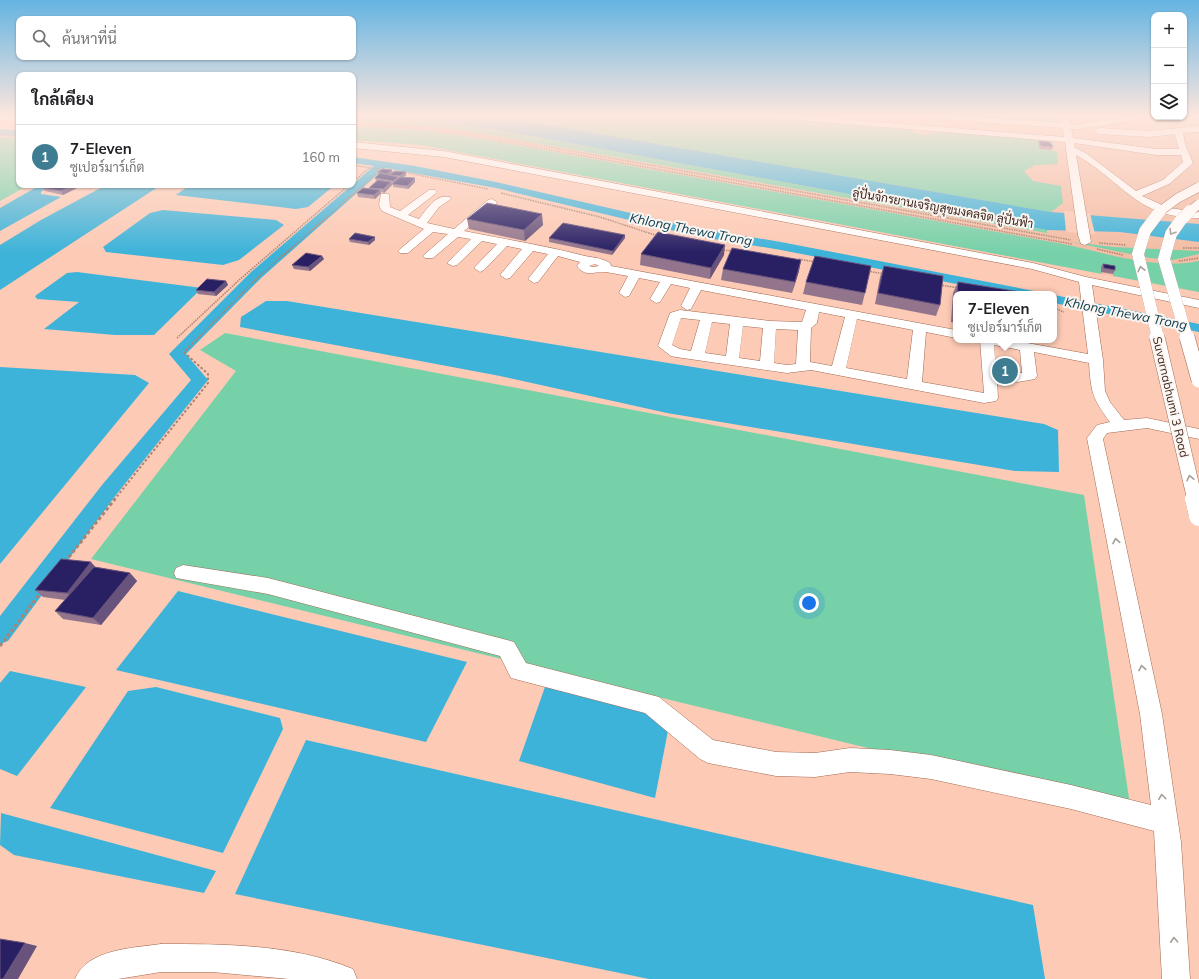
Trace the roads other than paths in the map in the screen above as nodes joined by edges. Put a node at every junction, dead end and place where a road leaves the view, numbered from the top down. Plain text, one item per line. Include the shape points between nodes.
1 (479, 161) edge
2 (1071, 161) edge
3 (1090, 161) edge
4 (1181, 161) edge
5 (1188, 163) joint
6 (1199, 187) edge
7 (432, 192) dead end
8 (1134, 195) junction
9 (385, 196) dead end
10 (446, 199) dead end
11 (492, 202) edge
12 (1199, 204) edge
13 (1199, 215) edge
14 (400, 216) junction
15 (426, 226) junction
16 (456, 233) junction
17 (480, 237) junction
18 (505, 242) junction
19 (1084, 242) road end
20 (530, 247) junction
21 (404, 251) dead end
22 (555, 252) junction
23 (429, 256) dead end
24 (452, 263) dead end
25 (480, 268) dead end
26 (506, 274) dead end
27 (636, 274) junction
28 (534, 279) dead end
29 (666, 280) junction
30 (1087, 285) junction
31 (697, 286) junction
32 (625, 293) dead end
33 (656, 299) dead end
34 (1199, 304) edge
35 (687, 306) dead end
36 (813, 308) junction
37 (852, 315) junction
38 (707, 317) junction
39 (737, 321) junction
40 (770, 325) junction
41 (805, 326) junction
42 (920, 328) junction
43 (953, 334) edge
44 (988, 343) edge
45 (1004, 343) edge
46 (1026, 347) junction
47 (696, 356) junction
48 (1096, 360) junction
49 (732, 361) junction
50 (767, 366) junction
51 (803, 367) junction
52 (838, 371) junction
53 (989, 373) junction
54 (1199, 380) edge
55 (914, 385) junction
56 (1120, 425) junction
57 (1199, 434) edge
58 (1199, 516) edge
59 (183, 573) dead end
60 (1165, 821) junction
61 (89, 979) edge
62 (344, 979) edge
63 (1176, 979) edge

1 - 30 street via 1025,264
2 - 19 street
3 - 8 street
4 - 5 street
5 - 8 street via 1166,182
58 -> 6 street, Suvarnabhumi 3 Road, bridge via 1138,254 1142,235 1159,211
7 - 14 street
8 - 13 street via 1147,204 1172,213
9 - 14 street via 386,209
10 - 15 street via 435,205
11 - 16 street
12 -> 54 street, Suvarnabhumi 3 Road, bridge via 1182,218 1169,237 1164,250 1166,270
14 - 15 street
15 - 16 street
15 - 21 street
16 - 17 street
16 - 23 street
17 - 18 street
17 - 24 street
18 - 20 street
18 - 25 street
20 - 22 street
20 - 26 street
22 - 27 street via 603,262 606,265 604,268
22 - 28 street
27 - 29 street
27 - 32 street
29 - 31 street
29 - 33 street
30 - 34 street
30 - 48 street
31 - 35 street
31 - 36 street
36 - 37 street
36 - 41 street via 810,323
37 - 42 street
37 - 52 street
38 - 39 street
38 - 47 street
38 - 47 street via 680,314 675,316 665,346 676,353
39 - 40 street
39 - 49 street
40 - 41 street
40 - 50 street
41 - 51 street
42 - 43 street
42 - 55 street
44 - 53 street
45 - 46 street
46 - 48 street
46 - 53 street via 1030,376 1018,378
47 - 49 street
48 - 56 street via 1098,391 1103,403
49 - 50 street
50 - 51 street via 786,369
51 - 52 street
52 - 55 street
53 - 55 street via 991,398
56 - 57 street via 1147,423
60 -> 56 street via 1151,714 1095,438 1102,429
59 - 60 street via 268,586 507,649 519,671 651,704 708,751 776,764 815,765 850,760 931,767 1071,797
63 -> 60 street
61 - 62 street via 111,966 161,958 212,958 282,963

